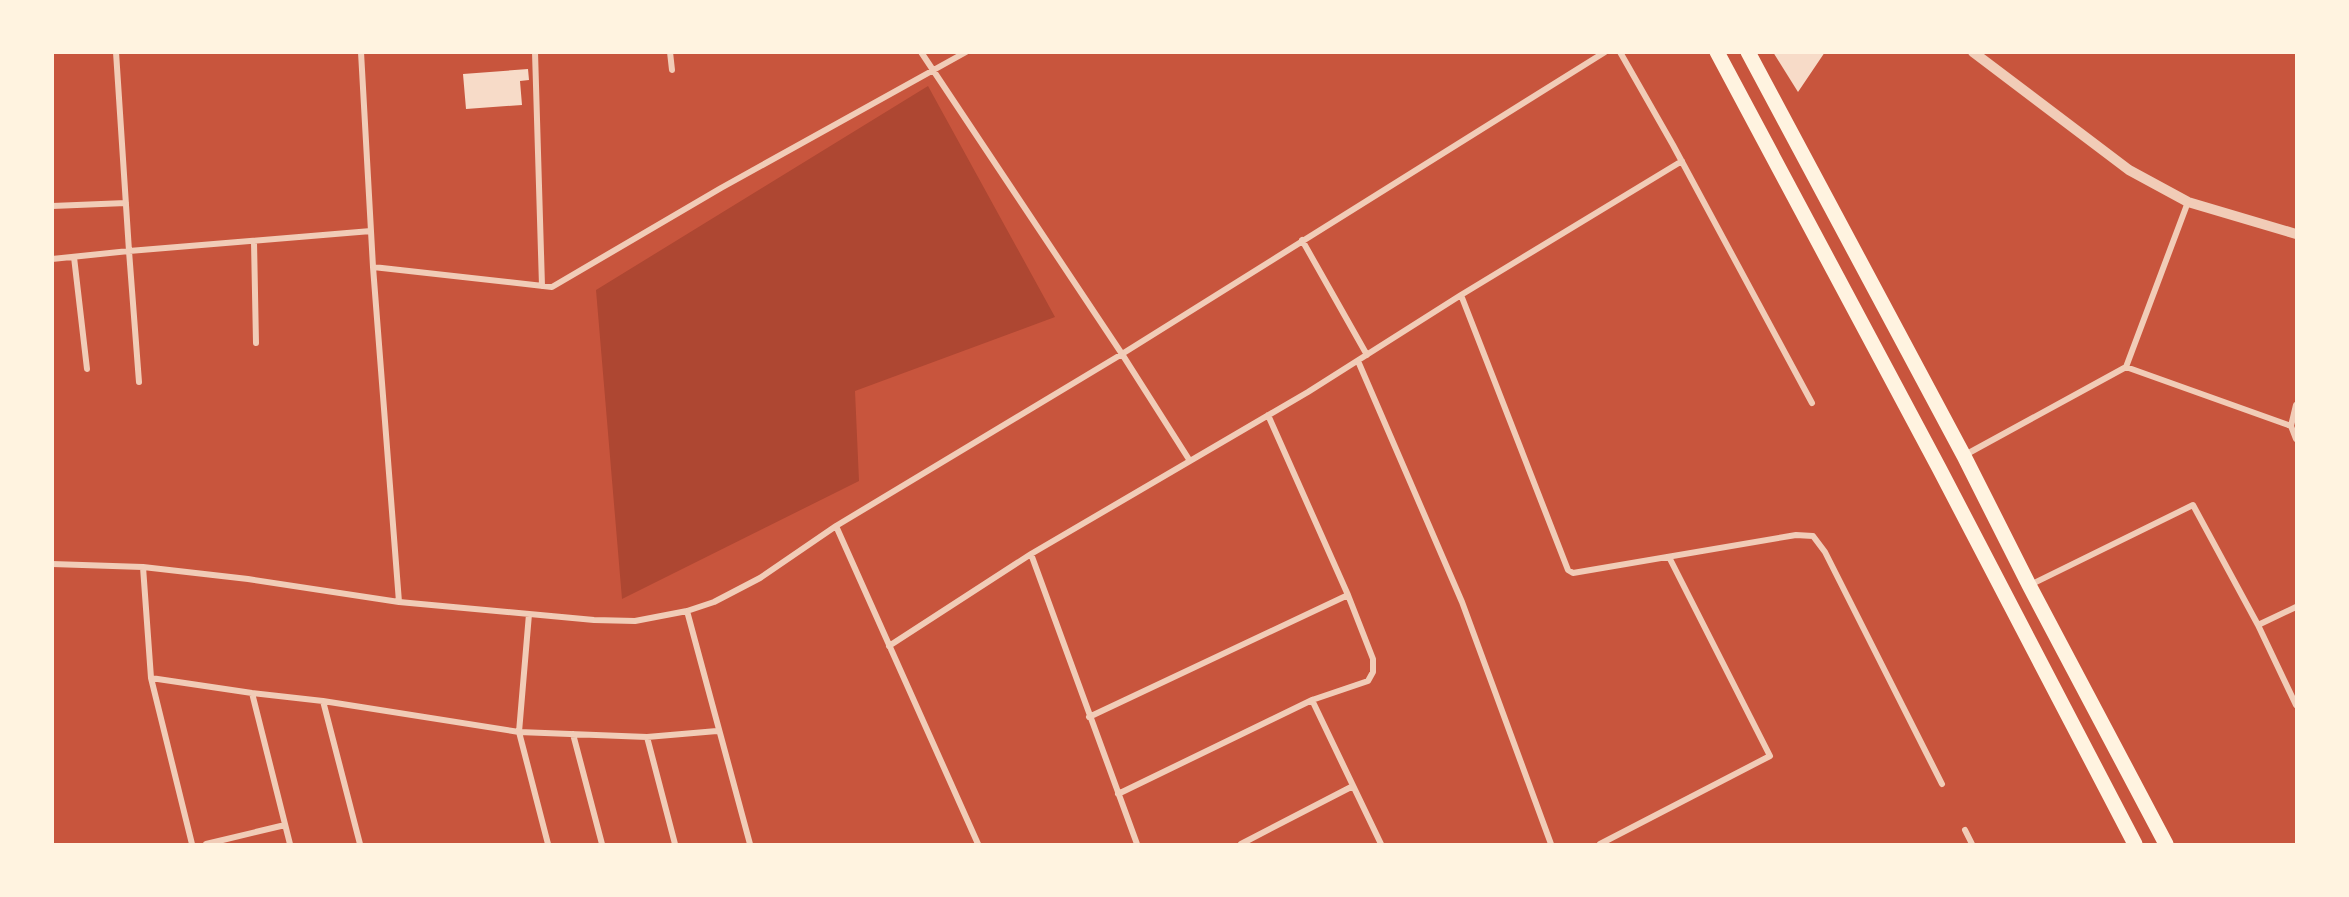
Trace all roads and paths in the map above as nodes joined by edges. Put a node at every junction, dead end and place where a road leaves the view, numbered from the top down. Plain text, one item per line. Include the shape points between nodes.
1 (116, 52) edge
2 (361, 52) edge
3 (535, 52) edge
4 (670, 52) edge
5 (921, 52) edge
6 (966, 52) edge
7 (1605, 52) edge
8 (1620, 52) edge
9 (1717, 52) edge
10 (1749, 52) edge
11 (1973, 52) edge
12 (672, 70) dead end
13 (934, 72) junction
14 (1682, 161) junction
15 (2188, 202) junction
16 (126, 203) junction
17 (52, 206) edge
18 (371, 231) junction
19 (2296, 234) edge
20 (1302, 240) junction
21 (254, 242) junction
22 (129, 251) junction
23 (74, 257) junction
24 (52, 259) edge
25 (373, 267) junction
26 (542, 286) junction
27 (1461, 295) junction
28 (256, 343) dead end
29 (1122, 354) junction
30 (1367, 355) junction
31 (1358, 361) junction
32 (2127, 367) junction
33 (87, 369) dead end
34 (139, 382) dead end
35 (1812, 403) dead end
36 (2296, 405) edge
37 (1268, 416) junction
38 (2291, 426) junction
39 (2296, 439) edge
40 (1964, 456) junction
41 (1190, 461) junction
42 (836, 526) junction
43 (1031, 554) junction
44 (1670, 557) junction
45 (52, 564) edge
46 (143, 567) junction
47 (2030, 585) junction
48 (1348, 595) junction
49 (399, 602) junction
50 (2296, 607) edge
51 (687, 611) junction
52 (529, 614) junction
53 (2258, 625) junction
54 (889, 646) junction
55 (151, 678) junction
56 (252, 693) junction
57 (1312, 700) junction
58 (323, 701) junction
59 (2296, 705) edge
60 (1089, 717) junction
61 (717, 730) junction
62 (519, 732) junction
63 (573, 734) junction
64 (646, 737) junction
65 (1942, 784) dead end
66 (1353, 786) junction
67 (1118, 794) junction
68 (285, 825) junction
69 (1965, 830) dead end
70 (192, 844) edge
71 (206, 844) edge
72 (290, 844) edge
73 (360, 844) edge
74 (548, 844) edge
75 (602, 844) edge
76 (675, 844) edge
77 (750, 844) edge
78 (978, 844) edge
79 (1137, 844) edge
80 (1241, 844) edge
81 (1381, 844) edge
82 (1551, 844) edge
83 (1600, 844) edge
84 (1972, 844) edge
85 (2135, 844) edge
86 (2166, 844) edge

1 - 16 street
2 - 18 street
3 - 26 street
4 - 12 street
5 - 13 street
6 - 13 street
7 - 20 street
8 - 14 street
9 - 85 main road
10 - 40 main road
11 - 15 street via 2129,170
13 - 26 street via 721,188 552,287
13 - 29 street
14 - 27 street
14 - 35 street
15 - 19 street
15 - 32 street
16 - 17 street
16 - 22 street
18 - 21 street
18 - 25 street
20 - 29 street
20 - 30 street
21 - 22 street
21 - 28 street
22 - 23 street
22 - 34 street
23 - 24 street
23 - 33 street
25 - 26 street
25 - 49 street
27 - 30 street
27 - 44 street via 1568,570 1573,573
29 - 41 street
29 - 42 street
30 - 31 street
31 - 37 street
31 - 82 street via 1462,602
32 - 38 street
32 - 40 street
36 - 38 street
37 - 41 street
37 - 48 street
38 - 39 street
40 - 47 main road
41 - 43 street
42 - 51 street via 760,578
42 - 54 street
43 - 54 street
43 - 60 street
44 - 65 street via 1796,535 1813,536 1825,552
44 - 83 street via 1770,756
45 - 46 street
46 - 49 street
46 - 55 street
47 - 53 street via 2193,505
47 - 86 main road
48 - 57 street via 1374,659 1373,672 1368,681
48 - 60 street
49 - 52 street
50 - 53 street
51 - 52 street via 635,621
51 - 61 street
52 - 62 street
53 - 59 street
54 - 78 street
55 - 56 street
55 - 70 street
56 - 58 street
56 - 68 street
57 - 66 street
57 - 67 street
58 - 62 street
58 - 73 street
60 - 67 street
61 - 64 street
61 - 77 street
62 - 63 street
62 - 74 street
63 - 64 street
63 - 75 street
64 - 76 street
66 - 80 street
66 - 81 street
67 - 79 street
68 - 71 street
68 - 72 street
69 - 84 street

